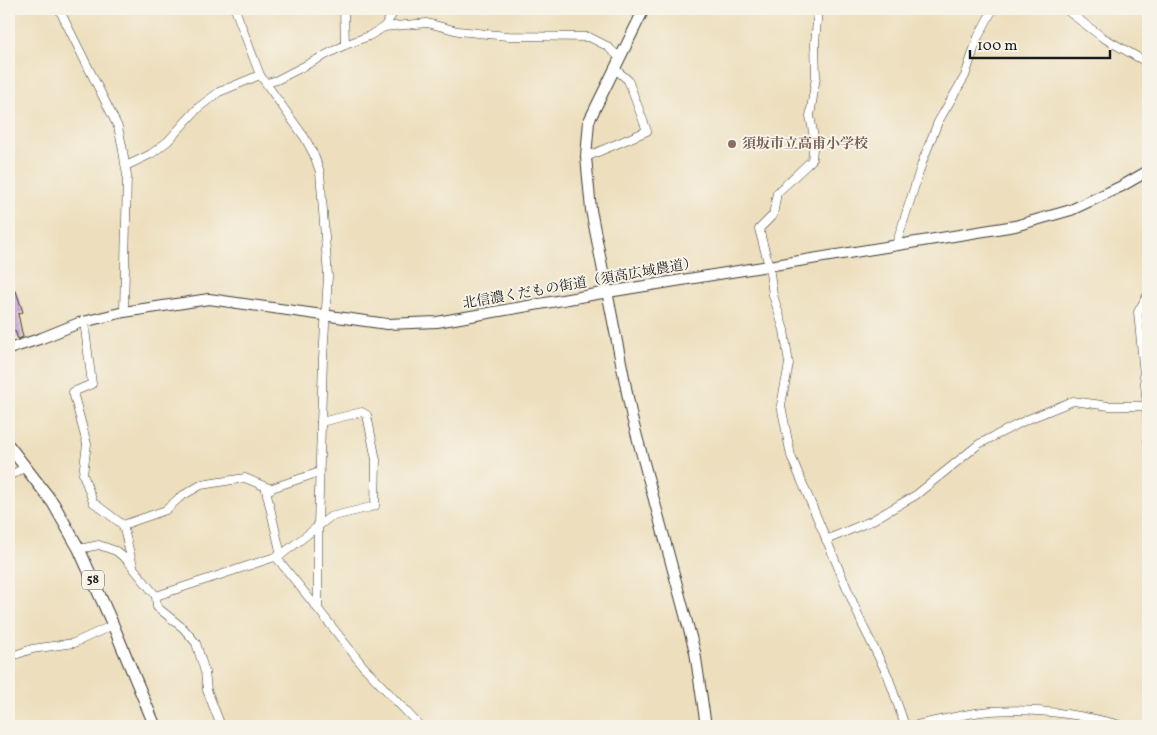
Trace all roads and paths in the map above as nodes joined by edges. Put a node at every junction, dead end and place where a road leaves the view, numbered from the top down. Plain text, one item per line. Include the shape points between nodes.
1 (59, 9) edge
2 (236, 9) edge
3 (344, 9) edge
4 (396, 9) edge
5 (644, 9) edge
6 (818, 9) edge
7 (993, 9) edge
8 (1065, 9) edge
9 (384, 27) junction
10 (345, 46) junction
11 (620, 58) junction
12 (1148, 63) edge
13 (614, 68) junction
14 (260, 75) junction
15 (267, 84) junction
16 (586, 157) junction
17 (126, 166) junction
18 (1148, 171) edge
19 (896, 244) junction
20 (769, 266) junction
21 (608, 292) junction
22 (1148, 294) edge
23 (124, 312) junction
24 (326, 315) junction
25 (84, 322) junction
26 (9, 348) edge
27 (1148, 406) edge
28 (321, 422) junction
29 (1148, 441) edge
30 (9, 446) edge
31 (24, 468) junction
32 (320, 472) junction
33 (9, 476) edge
34 (271, 489) junction
35 (123, 525) junction
36 (318, 526) junction
37 (826, 540) junction
38 (79, 549) junction
39 (279, 556) junction
40 (134, 568) junction
41 (156, 596) junction
42 (318, 609) junction
43 (114, 625) junction
44 (9, 657) edge
45 (155, 726) edge
46 (221, 726) edge
47 (420, 726) edge
48 (706, 726) edge
49 (905, 726) edge
50 (912, 726) edge
51 (1124, 726) edge

1 - 17 street via 118,127
2 - 14 street
3 - 10 street
4 - 9 street
5 - 11 street
6 - 20 street via 816,77 810,116 814,137 812,160 777,193 773,216 760,229
7 - 19 street via 978,36 964,76 938,122
8 - 12 street via 1102,37
9 - 10 street
9 - 11 street via 426,23 458,31 507,36 589,37 607,46
10 - 15 street
11 - 13 street
13 - 16 street via 589,121
13 - 16 street via 628,80 647,132
14 - 15 street
14 - 17 street via 219,92 199,107 168,142
15 - 24 street via 314,154 320,172 328,276
16 - 21 street via 591,210
17 - 23 street
18 - 19 street, 北信濃くだもの街道（須高広域農道） via 1071,210 1015,226
19 - 20 street, 北信濃くだもの街道（須高広域農道）
20 - 21 street, 北信濃くだもの街道（須高広域農道）
20 - 37 street via 789,364 781,405 791,456
21 - 24 street, 北信濃くだもの街道（須高広域農道） via 437,322 387,324
21 - 48 street via 632,418 695,652
22 - 27 street via 1138,312
23 - 24 street, 北信濃くだもの街道（須高広域農道） via 209,299
23 - 25 street, 北信濃くだもの街道（須高広域農道）
24 - 28 street
25 - 26 street, 北信濃くだもの街道（須高広域農道）
25 - 35 street via 92,384 73,392 86,444 83,474 92,502
27 - 29 street
27 - 37 street via 1109,406 1074,401 1026,420 979,444 916,495 871,522
28 - 32 street
28 - 36 street via 362,412 367,415 376,460 376,506 330,517
30 - 31 main road, 58
31 - 33 street
31 - 38 main road, 58 via 53,503
32 - 34 street
32 - 36 street
34 - 35 street via 245,478 201,485 166,510
34 - 39 street via 266,490
35 - 40 street
36 - 39 street
36 - 42 street
37 - 49 street via 862,626 888,676
38 - 40 street via 99,545 116,551
38 - 43 main road, 58
39 - 41 street
39 - 42 street
40 - 41 street
41 - 46 street via 157,607 196,643 207,690
42 - 47 street via 363,666
43 - 44 street via 74,643 32,648
43 - 45 main road, 58
50 - 51 street via 989,712 1040,710

